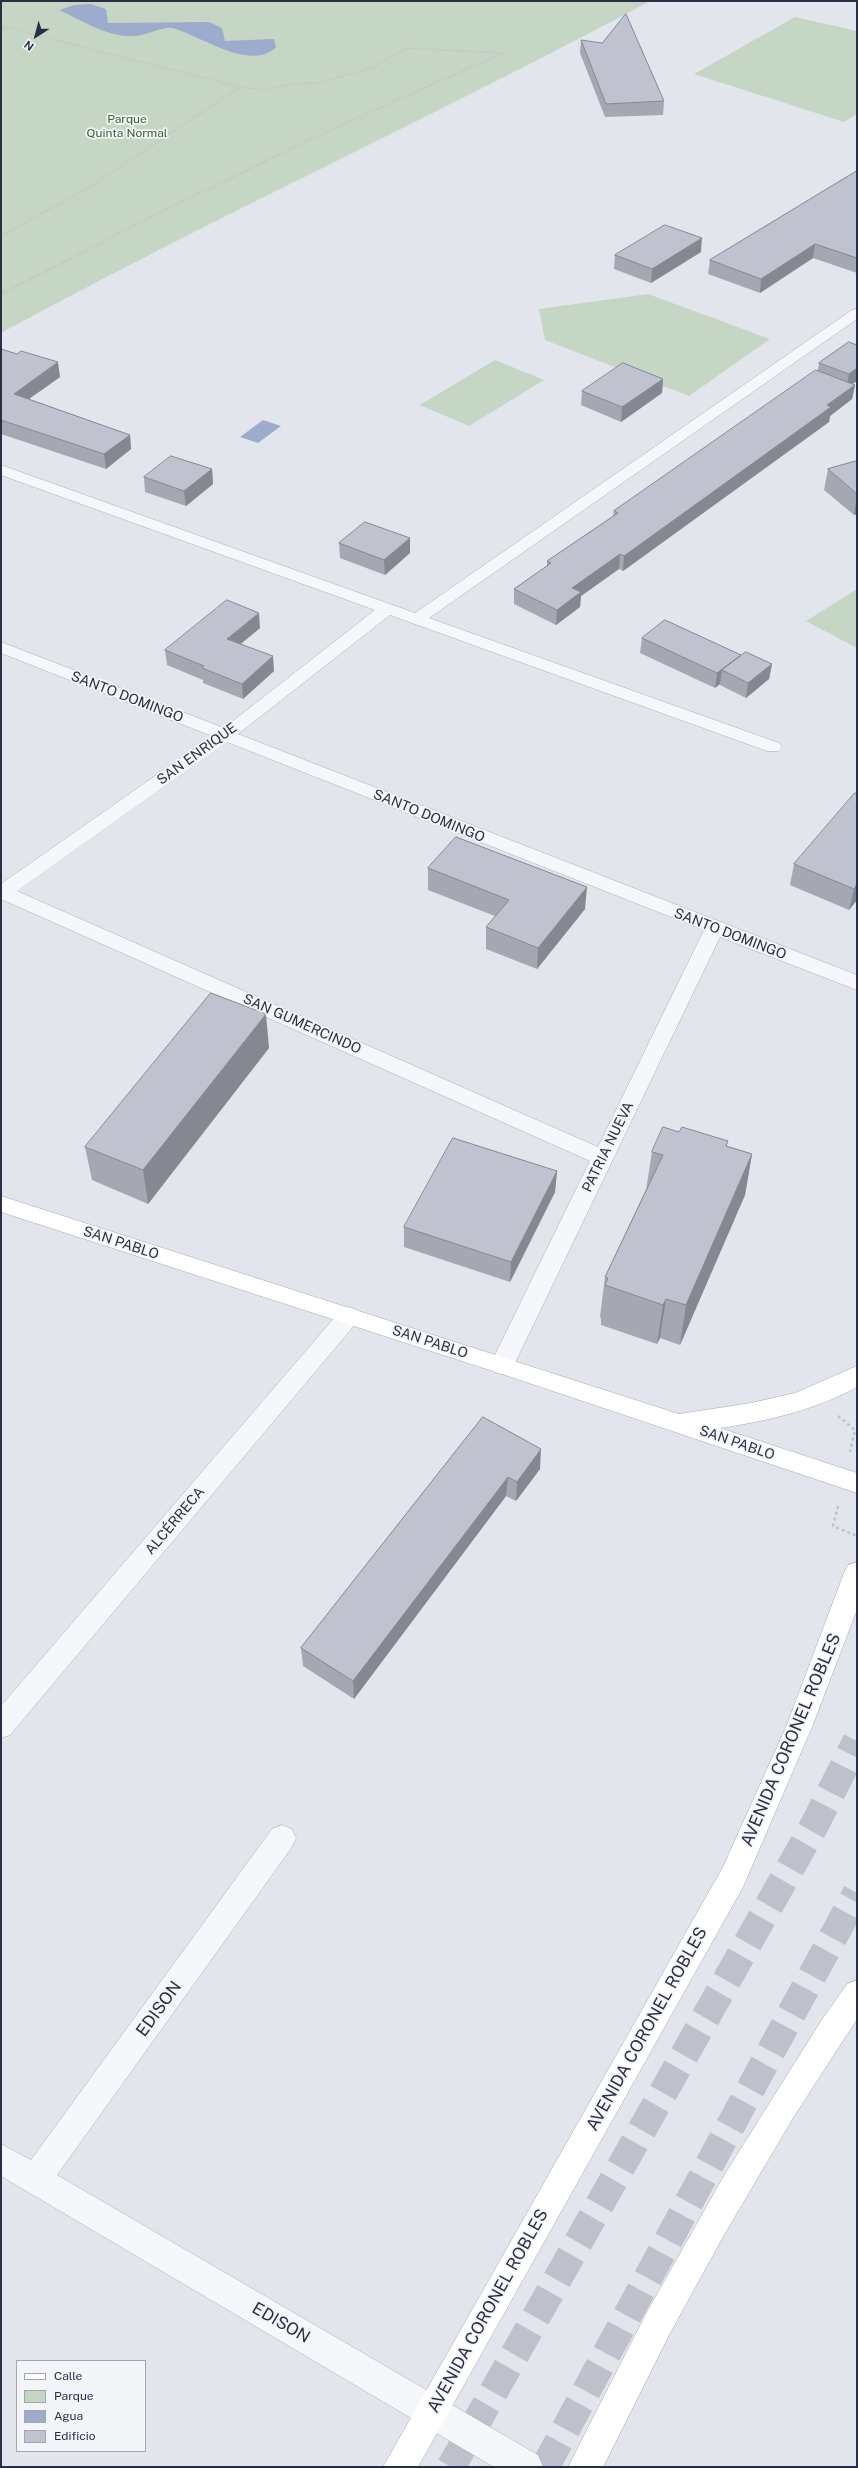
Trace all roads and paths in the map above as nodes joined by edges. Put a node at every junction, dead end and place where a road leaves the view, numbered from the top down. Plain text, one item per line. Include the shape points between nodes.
1 (1, 26) edge
2 (240, 87) junction
3 (1, 236) edge
4 (1, 294) edge
5 (857, 313) edge
6 (1, 470) edge
7 (387, 609) junction
8 (416, 619) junction
9 (1, 648) edge
10 (226, 735) junction
11 (773, 747) dead end
12 (2, 892) edge
13 (714, 929) junction
14 (857, 983) edge
15 (603, 1158) junction
16 (1, 1204) edge
17 (349, 1316) junction
18 (502, 1365) junction
19 (857, 1376) edge
20 (677, 1423) junction
21 (857, 1483) edge
22 (857, 1574) edge
23 (1, 1726) edge
24 (282, 1838) dead end
25 (857, 1994) edge
26 (1, 2159) edge
27 (36, 2179) junction
28 (432, 2411) junction
29 (400, 2467) edge
30 (526, 2467) edge
31 (585, 2467) edge

1 - 2 path
2 - 3 path via 164,135 86,190
2 - 4 path via 266,90 292,84 320,83 371,68 408,48 503,53 317,137 165,210
5 - 8 street
6 - 7 street
7 - 8 street
7 - 10 street, SAN ENRIQUE
8 - 11 street
9 - 10 street, SANTO DOMINGO
10 - 12 street, SAN ENRIQUE
10 - 13 street, SANTO DOMINGO
12 - 15 street, SAN GUMERCINDO
13 - 14 street, SANTO DOMINGO
13 - 15 street, PATRIA NUEVA
15 - 18 street, PATRIA NUEVA
16 - 17 main road, SAN PABLO
17 - 18 main road, SAN PABLO
17 - 23 street, ALCÉRRECA
18 - 20 main road, SAN PABLO
19 - 20 main road via 844,1384 798,1402 758,1411
20 - 21 main road, SAN PABLO
22 - 28 main road, AVENIDA CORONEL ROBLES via 815,1690 777,1782 732,1877
24 - 27 street, EDISON
25 - 31 main road via 729,2196 669,2304
26 - 27 street, EDISON
27 - 28 street, EDISON
28 - 29 main road, AVENIDA CORONEL ROBLES
28 - 30 street, EDISON

